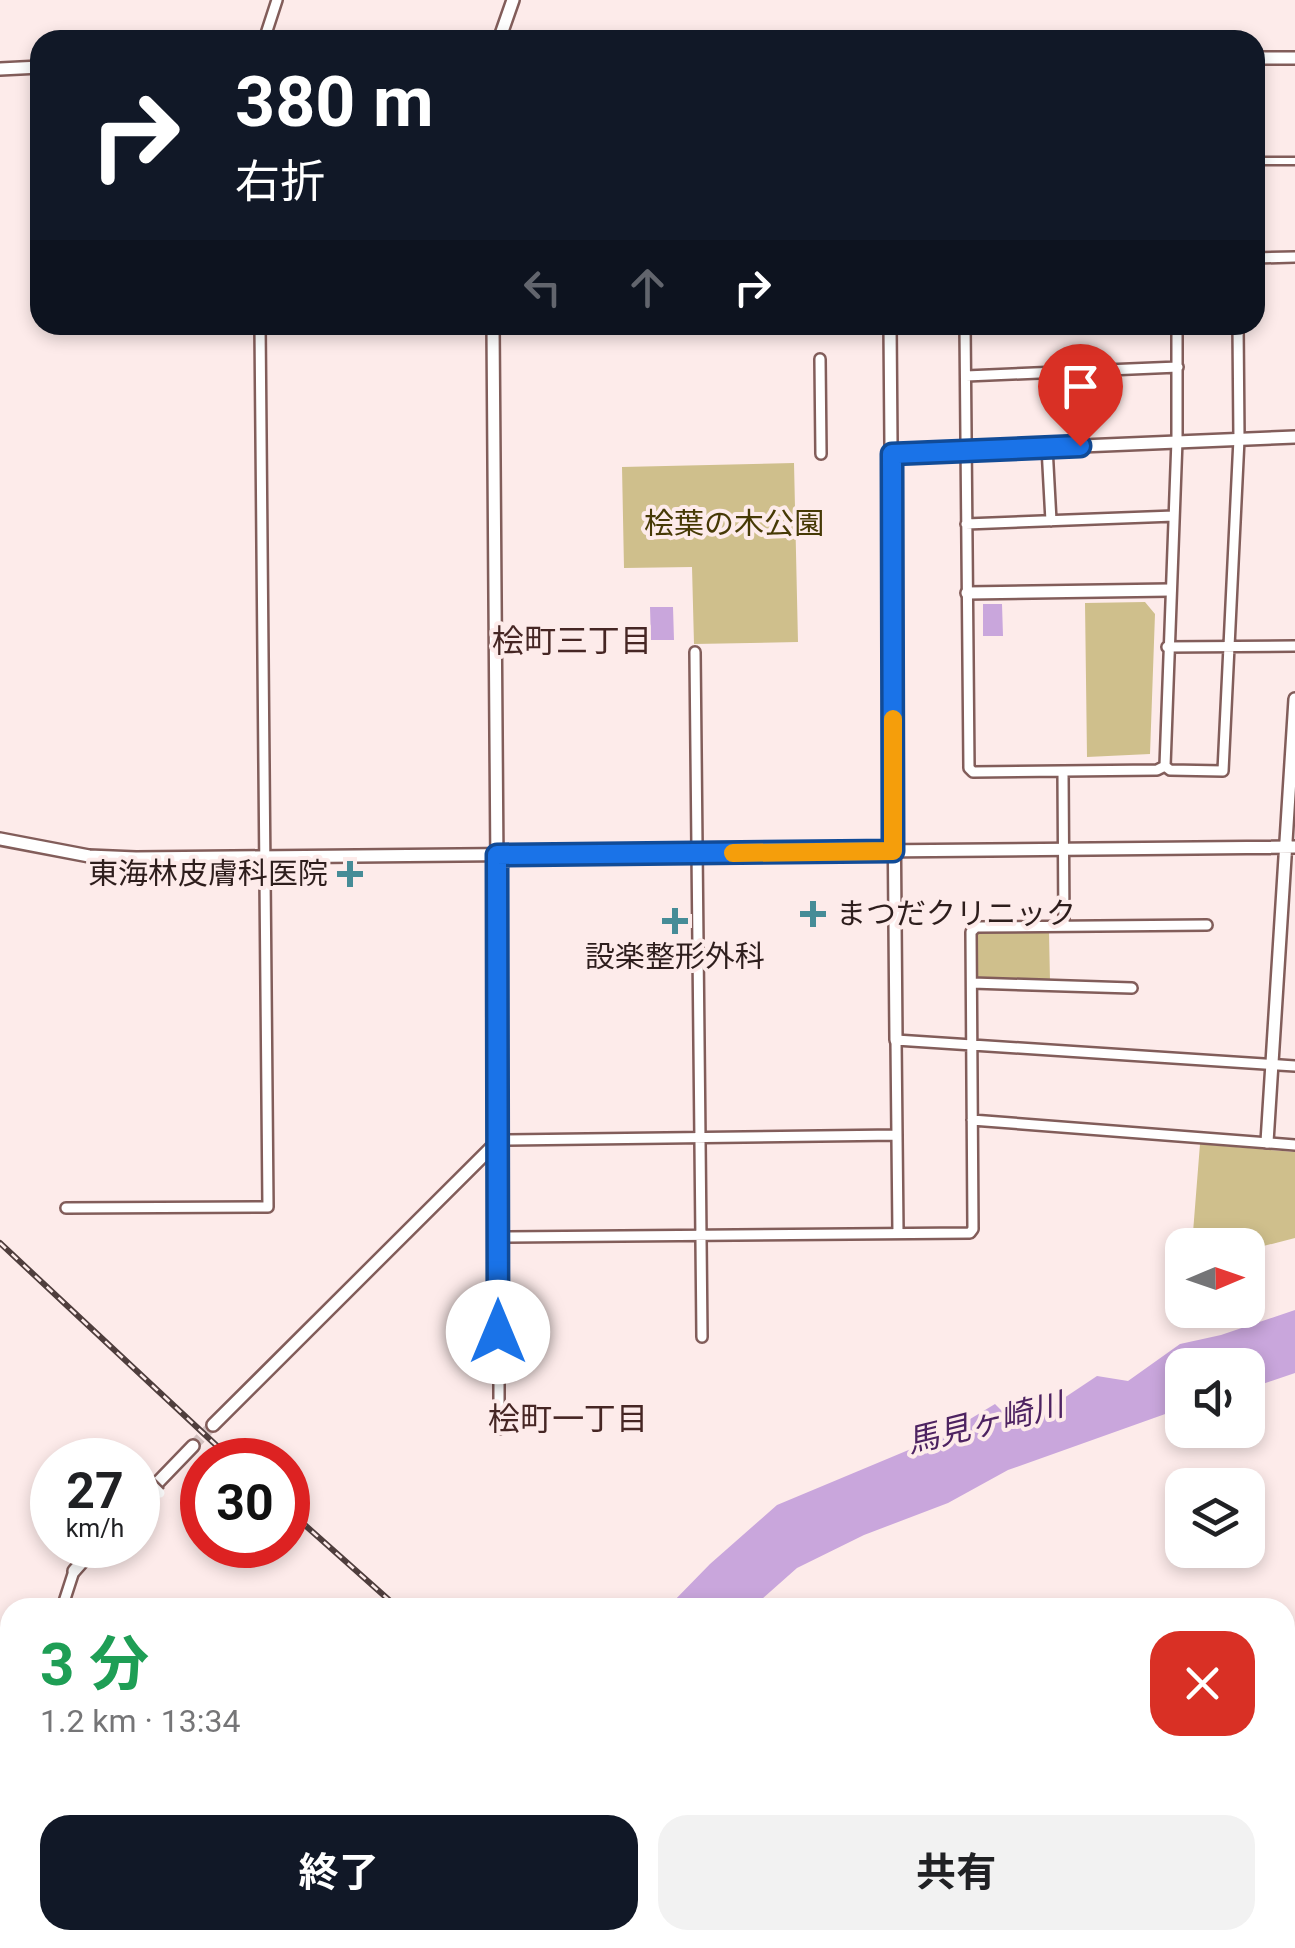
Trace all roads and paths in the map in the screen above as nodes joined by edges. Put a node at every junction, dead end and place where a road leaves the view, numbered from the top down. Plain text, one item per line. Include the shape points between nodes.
1 (277, 0) edge
2 (513, 0) edge
3 (267, 30) edge
4 (502, 30) edge
5 (1265, 58) edge
6 (1295, 58) edge
7 (30, 68) edge
8 (0, 69) edge
9 (1265, 161) edge
10 (1295, 161) edge
11 (1295, 257) edge
12 (1265, 258) edge
13 (260, 335) edge
14 (493, 335) edge
15 (890, 335) edge
16 (965, 335) edge
17 (1177, 335) edge
18 (1238, 335) edge
19 (820, 359) dead end
20 (1178, 368) junction
21 (966, 376) junction
22 (1295, 437) edge
23 (1238, 439) junction
24 (1177, 440) junction
25 (1047, 447) junction
26 (966, 451) junction
27 (821, 454) dead end
28 (892, 454) junction
29 (1174, 516) junction
30 (1050, 521) junction
31 (966, 524) junction
32 (1170, 590) junction
33 (967, 593) junction
34 (1229, 646) junction
35 (1295, 646) edge
36 (1168, 647) junction
37 (695, 652) dead end
38 (1295, 698) edge
39 (1165, 766) junction
40 (1063, 772) junction
41 (0, 839) edge
42 (1290, 847) edge
43 (1064, 849) junction
44 (893, 851) junction
45 (698, 853) junction
46 (266, 854) junction
47 (497, 855) junction
48 (1206, 925) dead end
49 (1064, 926) junction
50 (972, 982) junction
51 (1132, 988) dead end
52 (896, 1040) junction
53 (972, 1044) junction
54 (1272, 1064) junction
55 (1295, 1066) edge
56 (972, 1120) junction
57 (897, 1135) junction
58 (701, 1138) junction
59 (498, 1140) junction
60 (1267, 1142) junction
61 (1295, 1145) edge
62 (66, 1208) dead end
63 (898, 1233) junction
64 (702, 1235) junction
65 (498, 1237) junction
66 (702, 1336) dead end
67 (213, 1426) tunnel mouth
68 (499, 1428) dead end
69 (180, 1460) edge
70 (160, 1481) edge
71 (77, 1568) edge
72 (74, 1571) joint
73 (65, 1598) edge

1 - 3 street
2 - 4 street
5 - 6 street
7 - 8 street
9 - 10 street
11 - 12 street
13 - 46 street
14 - 47 street
15 - 28 street
16 - 21 street
17 - 20 street
18 - 23 street
19 - 27 street
20 - 21 street
20 - 24 street
21 - 26 street
22 - 23 street
23 - 24 street
23 - 34 street
24 - 25 street
24 - 29 street
25 - 26 street
25 - 30 street
26 - 28 street
26 - 31 street
28 - 44 street
29 - 30 street
29 - 32 street
30 - 31 street
31 - 33 street
32 - 33 street
32 - 36 street
33 - 40 street via 969,768
34 - 35 street
34 - 36 street
34 - 39 street via 1223,770
36 - 39 street
37 - 45 street
38 - 42 street
39 - 40 street
40 - 43 street
41 - 46 street via 89,856
42 - 43 street
42 - 54 street
43 - 44 street
43 - 49 street
44 - 45 street
44 - 52 street
45 - 47 street
45 - 58 street
46 - 47 street
46 - 62 street via 268,1207
47 - 59 street
48 - 49 street
49 - 50 street via 976,927
50 - 51 street
50 - 53 street
52 - 53 street
52 - 57 street
53 - 54 street
53 - 56 street
54 - 55 street
54 - 60 street
56 - 60 street
56 - 63 street via 973,1230
57 - 58 street
57 - 63 street
58 - 59 street
58 - 64 street
59 - 65 street
59 - 67 street
60 - 61 street
63 - 64 street
64 - 65 street
64 - 66 street
65 - 68 street
69 - 70 street
71 - 72 street
72 - 73 street

